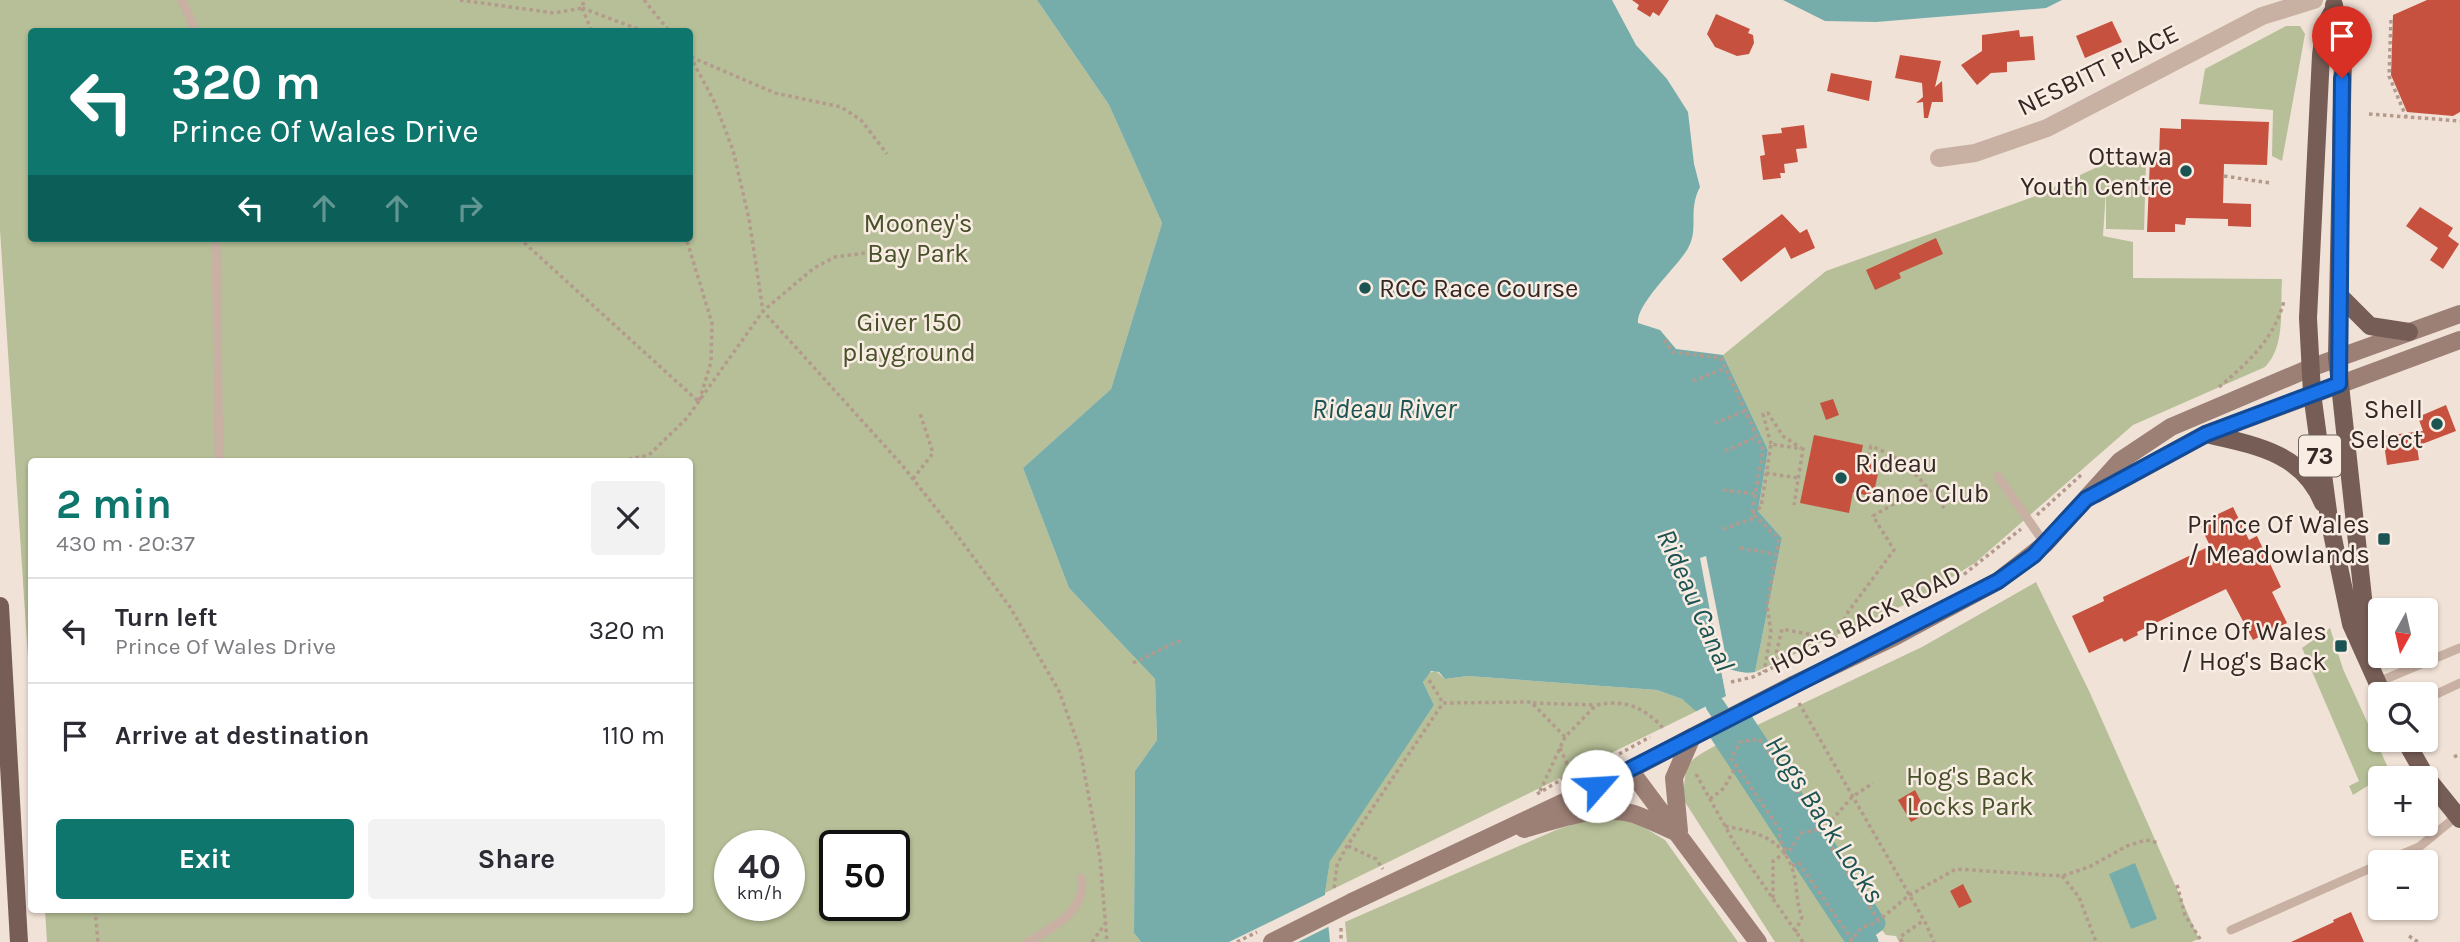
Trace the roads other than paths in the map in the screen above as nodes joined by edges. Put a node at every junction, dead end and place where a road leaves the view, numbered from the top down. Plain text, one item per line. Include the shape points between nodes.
1 (182, 0) edge
2 (2314, 0) edge
3 (2334, 4) edge
4 (194, 28) edge
5 (1939, 158) dead end
6 (216, 242) edge
7 (2339, 295) junction
8 (2460, 314) edge
9 (2409, 332) junction
10 (2460, 340) edge
11 (2337, 357) junction
12 (2310, 368) junction
13 (2339, 384) junction
14 (2312, 393) junction
15 (2206, 434) junction
16 (219, 458) edge
17 (1998, 475) dead end
18 (2086, 499) junction
19 (2329, 519) junction
20 (2045, 544) junction
21 (0, 606) edge
22 (2368, 642) edge
23 (2460, 648) edge
24 (2368, 656) edge
25 (2393, 682) edge
26 (2460, 683) edge
27 (2438, 693) edge
28 (1692, 737) junction
29 (5, 749) edge
30 (2412, 752) edge
31 (1630, 770) junction
32 (2459, 818) edge
33 (1679, 834) junction
34 (1476, 844) junction
35 (2411, 850) edge
36 (2368, 869) edge
37 (1081, 878) dead end
38 (2231, 930) dead end
39 (19, 942) edge
40 (1028, 942) edge
41 (1272, 942) edge
42 (1758, 942) edge

1 - 4 lane
2 - 5 street, NESBITT PLACE via 2262,16 2047,128 1975,153
3 - 7 main road, 73 via 2343,55
3 - 12 main road, 73 via 2321,55 2308,290
6 - 16 lane
7 - 9 main road via 2370,326
7 - 11 main road, 73
8 - 9 main road, HOG'S BACK ROAD
9 - 11 main road, HOG'S BACK ROAD
10 - 13 main road, HOG'S BACK ROAD
11 - 12 main road, HOG'S BACK ROAD
11 - 13 main road, 73
12 - 14 main road, 73
12 - 18 main road, HOG'S BACK ROAD via 2171,427 2120,461
13 - 14 main road, HOG'S BACK ROAD
13 - 22 main road, 73
14 - 15 main road, HOG'S BACK ROAD
14 - 19 main road, 73
15 - 18 main road, HOG'S BACK ROAD
15 - 19 main road via 2267,448 2287,458 2314,485
17 - 20 lane
18 - 20 main road, HOG'S BACK ROAD
19 - 24 main road, 73 via 2351,624
20 - 28 main road, HOG'S BACK ROAD, bridge via 1998,581 1966,599
21 - 29 main road
23 - 25 lane
26 - 27 lane
28 - 31 main road, HOG'S BACK ROAD
28 - 33 main road via 1674,778
29 - 39 main road
30 - 32 main road
31 - 33 main road
31 - 34 main road, HOG'S BACK ROAD
32 - 35 lane
33 - 34 main road via 1613,811 1574,815
33 - 42 main road
34 - 41 main road, HOG'S BACK ROAD, bridge
36 - 38 lane
37 - 40 lane via 1083,892 1078,904

